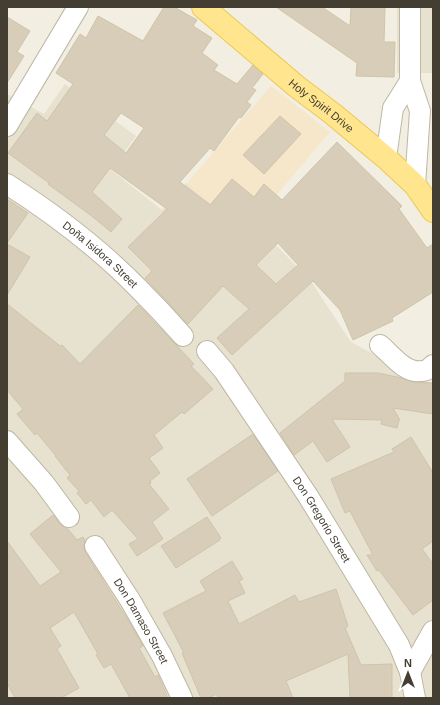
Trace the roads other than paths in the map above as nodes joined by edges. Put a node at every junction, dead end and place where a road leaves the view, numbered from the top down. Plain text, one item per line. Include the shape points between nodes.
1 (78, 7) edge
2 (203, 7) edge
3 (410, 7) edge
4 (410, 81) junction
5 (7, 126) edge
6 (386, 158) junction
7 (7, 184) edge
8 (415, 184) junction
9 (433, 211) edge
10 (183, 336) dead end
11 (380, 344) dead end
12 (207, 351) dead end
13 (433, 365) edge
14 (7, 441) edge
15 (69, 517) dead end
16 (94, 546) dead end
17 (433, 630) edge
18 (410, 672) junction
19 (182, 698) edge
20 (415, 698) edge

1 - 5 street
2 - 6 main road, Holy Spirit Drive
3 - 4 street
4 - 6 street via 393,108
4 - 8 street via 420,111
6 - 8 main road, Holy Spirit Drive
7 - 10 street, Doña Isidora Street via 38,204 89,244 138,288
8 - 9 main road, Holy Spirit Drive
11 - 13 street via 405,368 414,372 424,371
12 - 18 street, Don Gregorio Street via 224,371 308,496 399,645
14 - 15 street via 44,482
16 - 19 street, Don Damaso Street via 130,600 162,656
17 - 18 street
18 - 20 street, Don Gregorio Street

